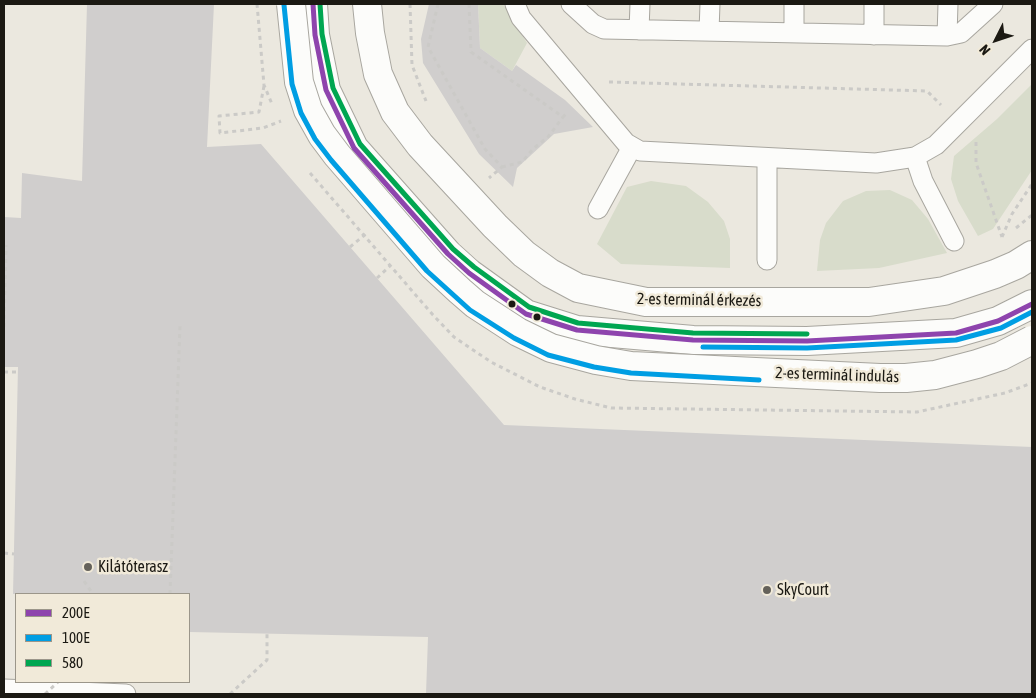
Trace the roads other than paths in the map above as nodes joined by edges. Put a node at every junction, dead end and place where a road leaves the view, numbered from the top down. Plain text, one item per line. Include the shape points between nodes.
1 (291, 4) edge
2 (313, 4) edge
3 (368, 4) edge
4 (515, 4) edge
5 (571, 4) edge
6 (640, 4) edge
7 (710, 4) edge
8 (794, 4) edge
9 (874, 4) edge
10 (948, 4) edge
11 (993, 4) edge
12 (640, 30) junction
13 (709, 31) junction
14 (794, 33) junction
15 (874, 35) junction
16 (948, 36) junction
17 (1032, 50) edge
18 (632, 147) junction
19 (767, 158) junction
20 (915, 158) junction
21 (598, 209) dead end
22 (954, 241) dead end
23 (1032, 255) edge
24 (767, 260) dead end
25 (1032, 304) edge
26 (1032, 340) edge
27 (4, 689) edge
28 (126, 694) edge

1 - 26 street, 2-es terminál indulás, bridge via 299,82 308,110 337,155 460,292 518,332 551,348 631,366 906,378 978,364
2 - 25 street via 314,35 326,90 354,148 448,254 526,314 577,330 694,340 807,342 956,333 998,321
3 - 23 street, 2-es terminál érkezés via 378,74 396,112 420,145 524,254 578,288 646,302 869,302 944,291 995,274
4 - 18 lane via 522,18
5 - 12 lane via 598,27
6 - 12 lane
7 - 13 lane
8 - 14 lane
9 - 15 lane
10 - 16 lane
11 - 16 lane via 961,33
12 - 13 lane
13 - 14 lane
14 - 15 lane
15 - 16 lane
17 - 20 lane via 936,145
18 - 19 lane via 640,151
18 - 21 lane
19 - 20 lane via 876,163
19 - 24 lane
20 - 22 lane via 923,181
27 - 28 lane

